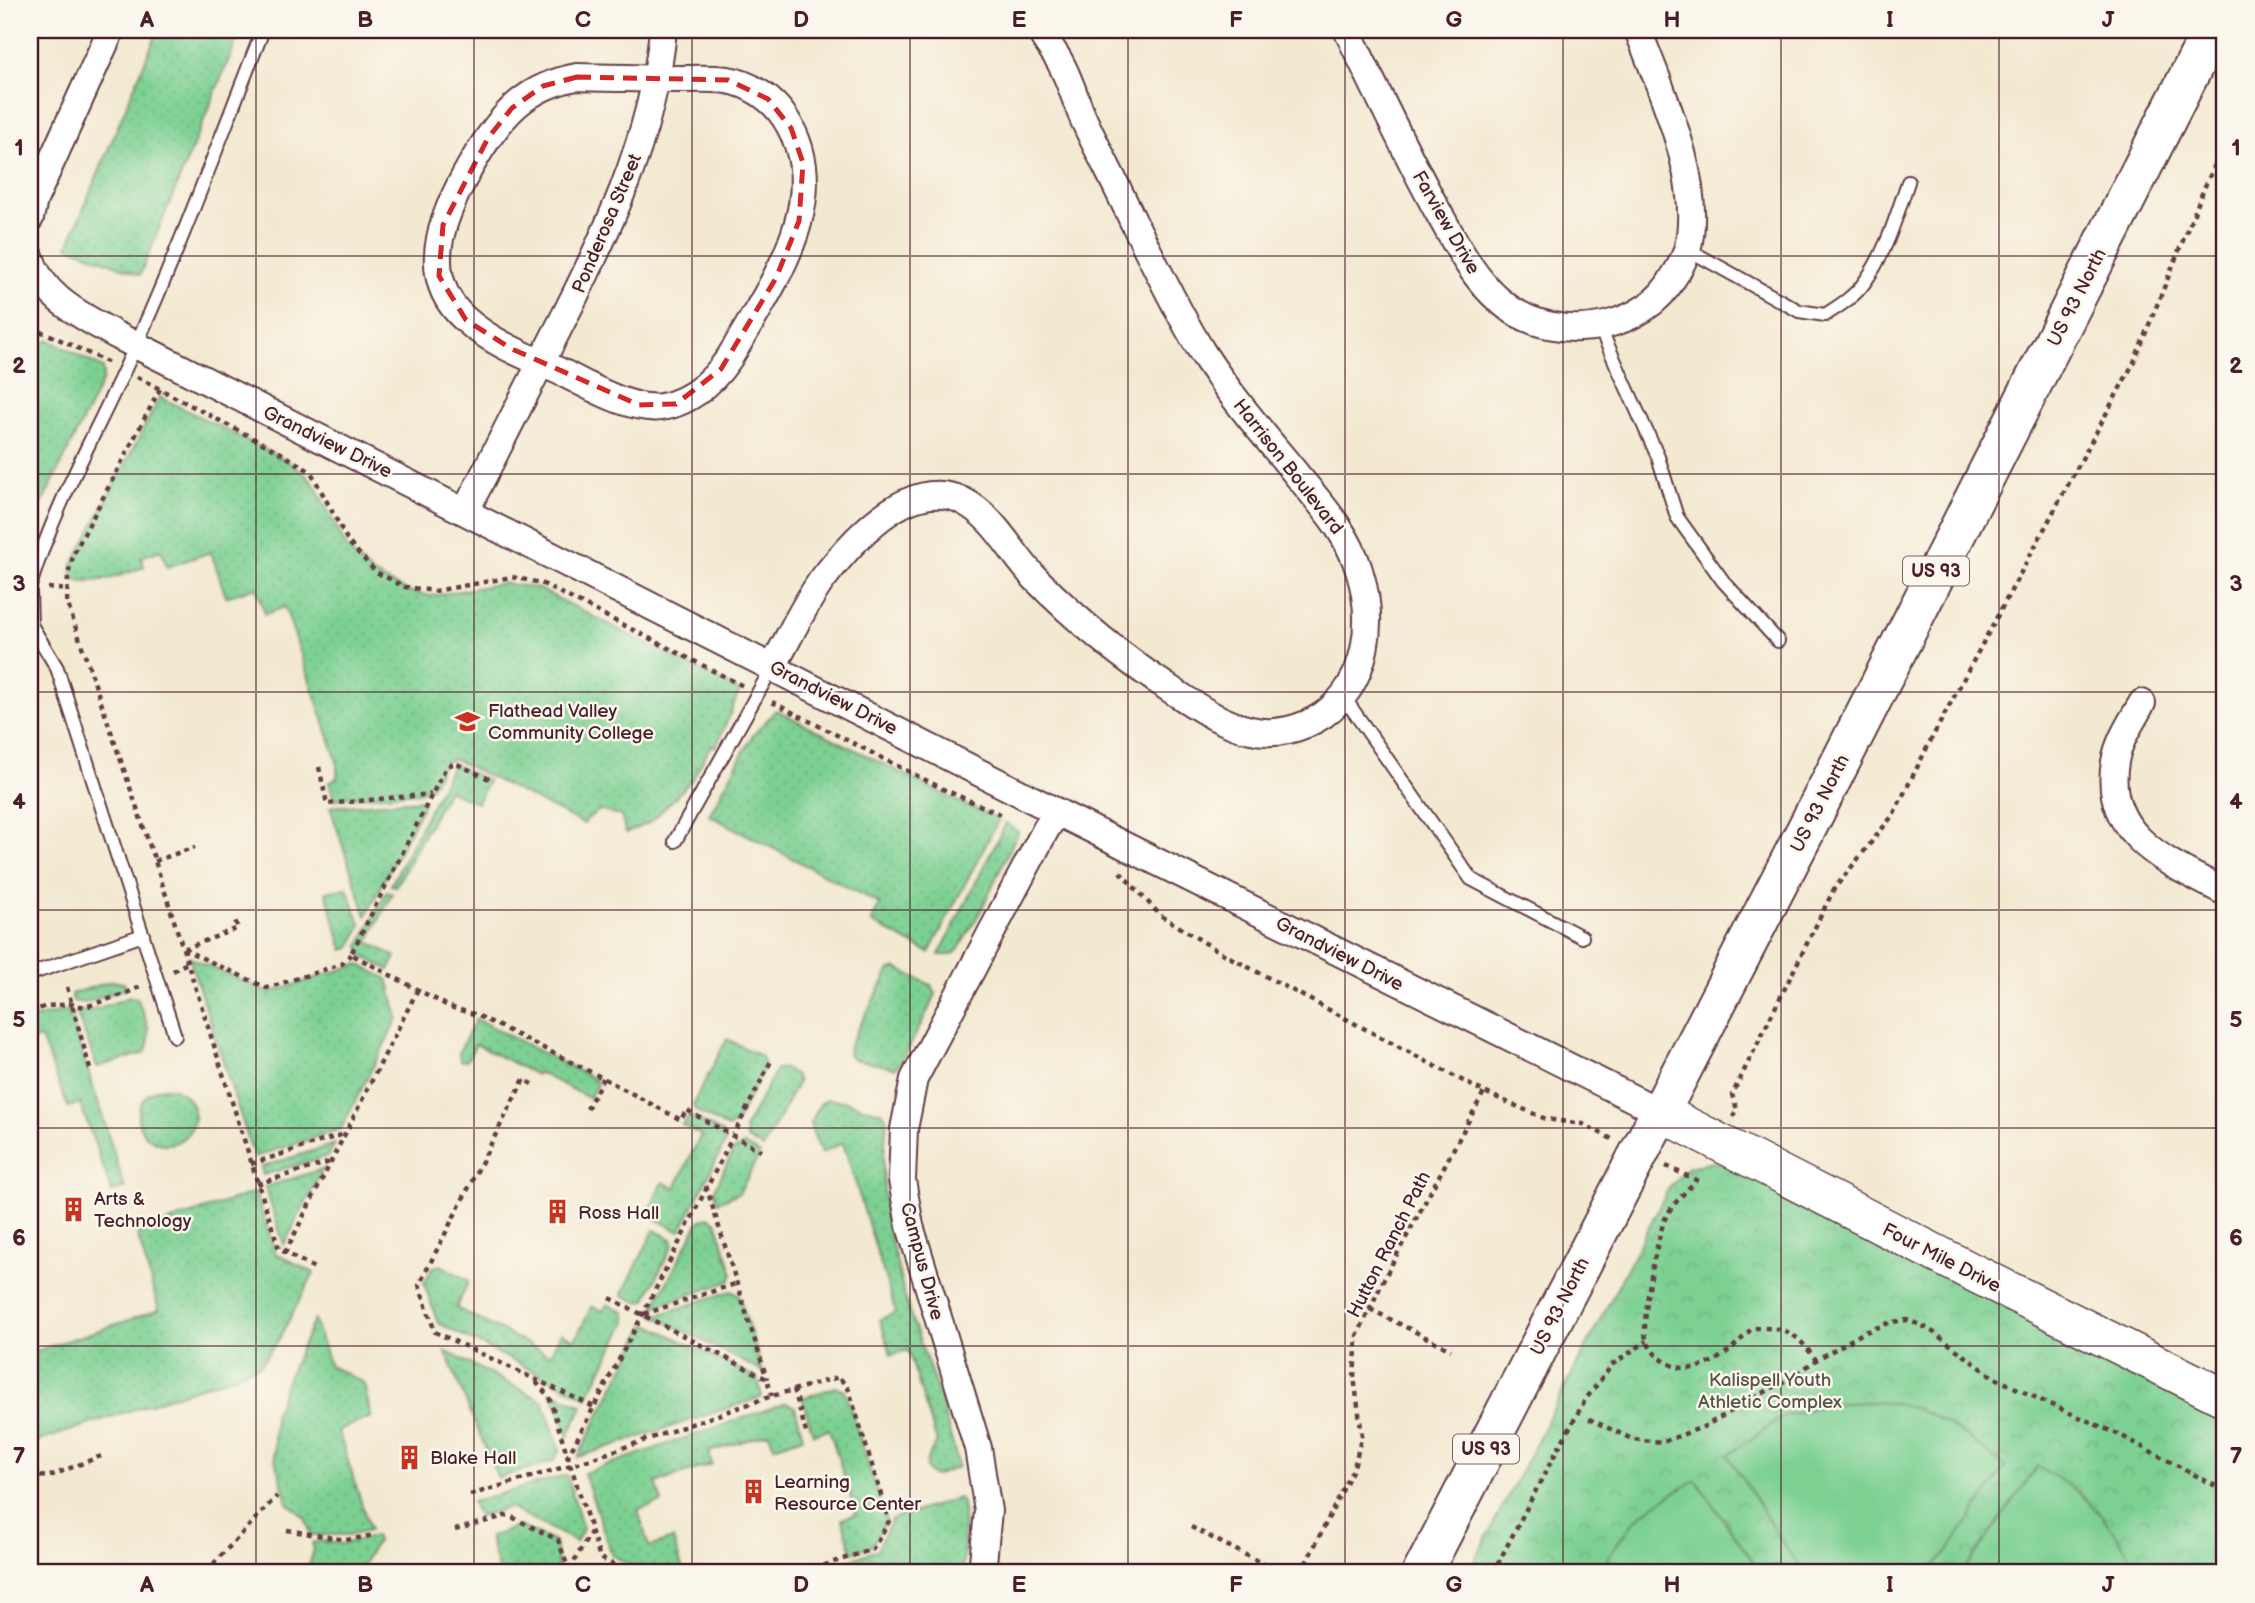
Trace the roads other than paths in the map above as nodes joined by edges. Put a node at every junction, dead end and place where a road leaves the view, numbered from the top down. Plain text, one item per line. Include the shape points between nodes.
1 (111, 30) edge
2 (263, 30) edge
3 (663, 30) edge
4 (1040, 30) edge
5 (1347, 30) edge
6 (1638, 30) edge
7 (2212, 30) edge
8 (656, 79) junction
9 (1908, 182) dead end
10 (30, 218) edge
11 (1687, 249) junction
12 (30, 256) edge
13 (39, 286) edge
14 (1599, 326) junction
15 (136, 345) junction
16 (541, 363) junction
17 (466, 510) junction
18 (30, 586) edge
19 (30, 592) edge
20 (1778, 641) dead end
21 (773, 666) junction
22 (1343, 696) junction
23 (2142, 703) dead end
24 (1052, 820) junction
25 (675, 841) dead end
26 (2225, 892) edge
27 (143, 935) junction
28 (1582, 937) dead end
29 (30, 974) edge
30 (175, 1036) dead end
31 (1660, 1112) junction
32 (2225, 1398) edge
33 (982, 1573) edge
34 (1422, 1573) edge

1 - 10 street
2 - 15 lane
3 - 8 street, Ponderosa Street
4 - 22 street, Harrison Boulevard via 1060,61 1174,304 1239,404 1330,515 1358,565 1366,592 1365,647
5 - 14 street, Farview Drive via 1416,172 1486,288 1520,315 1539,323
6 - 11 street, Farview Drive via 1679,141 1689,194
7 - 31 main road, US 93 North / US 93
8 - 16 street, Ponderosa Street via 641,140 615,210
8 - 16 street via 578,77 527,95 488,138 443,225 437,260 444,292 454,307 481,331
8 - 16 street via 728,80 752,89 781,112 803,163 803,201 793,240 722,369 676,404 639,405
9 - 11 lane via 1885,248 1863,284 1825,315 1799,310
11 - 14 street, Farview Drive via 1670,285 1655,301 1639,312
12 - 13 street, Grandview Drive
13 - 15 street, Grandview Drive
14 - 20 lane via 1658,457 1677,517 1723,581
15 - 17 street, Grandview Drive
15 - 18 lane via 41,548
16 - 17 street, Ponderosa Street
17 - 21 street, Grandview Drive
19 - 27 lane via 31,625 57,668
21 - 22 street, Harrison Boulevard via 820,582 851,546 884,514 903,503 922,495 943,494 980,513 1069,613 1202,710 1251,730 1276,732 1302,727
21 - 24 street, Grandview Drive
21 - 25 lane
22 - 28 lane via 1471,879
23 - 26 street via 2115,760 2116,802 2136,837 2150,850
24 - 31 street, Grandview Drive
24 - 33 street, Campus Drive via 914,1079 904,1129 902,1180 910,1226 978,1448 988,1511
27 - 29 lane
27 - 30 lane
31 - 32 street, Four Mile Drive
31 - 34 main road, US 93 North / US 93

